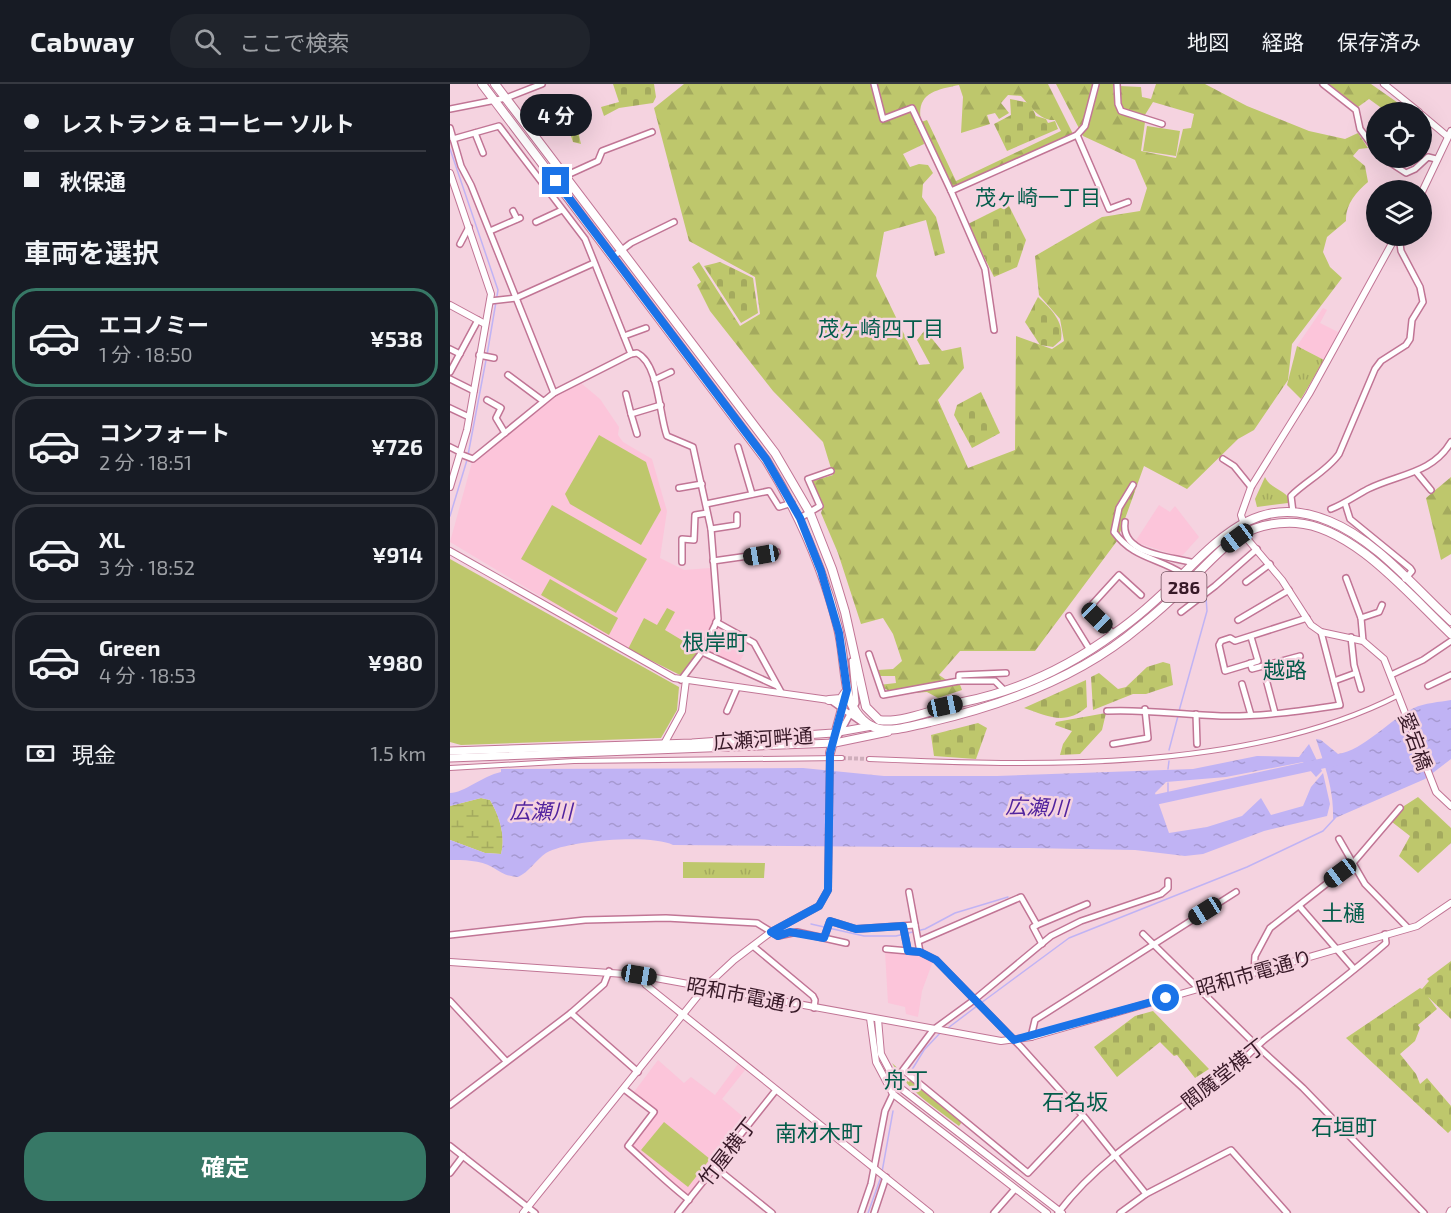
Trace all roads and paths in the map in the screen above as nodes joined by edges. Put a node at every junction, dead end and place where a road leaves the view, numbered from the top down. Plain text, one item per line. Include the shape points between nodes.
1 (482, 84) edge
2 (495, 84) edge
3 (542, 84) edge
4 (874, 84) edge
5 (1096, 84) edge
6 (1117, 84) edge
7 (1323, 84) edge
8 (1384, 84) edge
9 (506, 98) junction
10 (495, 100) junction
11 (1406, 102) edge
12 (450, 109) edge
13 (1162, 124) dead end
14 (1432, 124) edge
15 (450, 128) edge
16 (652, 132) dead end
17 (476, 133) junction
18 (1449, 133) edge
19 (1077, 135) junction
20 (1366, 137) edge
21 (453, 139) junction
22 (483, 153) dead end
23 (1432, 158) edge
24 (1436, 159) junction
25 (1398, 168) edge
26 (1416, 168) edge
27 (450, 172) edge
28 (565, 176) junction
29 (1427, 180) edge
30 (451, 182) edge
31 (951, 190) junction
32 (1128, 202) dead end
33 (562, 210) junction
34 (513, 211) dead end
35 (536, 222) dead end
36 (674, 222) dead end
37 (469, 227) junction
38 (490, 231) junction
39 (460, 244) dead end
40 (1392, 246) edge
41 (1400, 246) edge
42 (622, 249) junction
43 (614, 256) junction
44 (594, 263) junction
45 (516, 298) junction
46 (493, 301) junction
47 (450, 305) edge
48 (478, 320) junction
49 (485, 324) junction
50 (646, 328) dead end
51 (994, 330) dead end
52 (624, 336) junction
53 (450, 349) edge
54 (460, 354) junction
55 (631, 354) junction
56 (481, 356) junction
57 (492, 358) dead end
58 (450, 372) edge
59 (671, 372) dead end
60 (507, 375) dead end
61 (450, 379) edge
62 (654, 380) junction
63 (474, 391) junction
64 (554, 393) junction
65 (626, 394) dead end
66 (487, 400) dead end
67 (543, 401) junction
68 (661, 405) junction
69 (450, 408) edge
70 (632, 414) junction
71 (470, 417) junction
72 (505, 433) junction
73 (637, 434) dead end
74 (1451, 442) edge
75 (450, 447) edge
76 (738, 447) dead end
77 (464, 455) junction
78 (1223, 459) dead end
79 (831, 471) dead end
80 (1417, 473) junction
81 (702, 484) junction
82 (1133, 485) dead end
83 (1251, 487) junction
84 (450, 488) edge
85 (679, 488) dead end
86 (1431, 490) dead end
87 (752, 494) junction
88 (792, 503) junction
89 (1345, 503) junction
90 (706, 504) junction
91 (1331, 509) dead end
92 (707, 513) junction
93 (810, 513) junction
94 (1293, 513) junction
95 (737, 515) dead end
96 (800, 518) junction
97 (1125, 522) dead end
98 (1241, 523) junction
99 (711, 528) junction
100 (1245, 533) junction
101 (1257, 549) junction
102 (450, 551) edge
103 (777, 552) dead end
104 (713, 561) junction
105 (682, 562) dead end
106 (1194, 563) junction
107 (1270, 564) junction
108 (1183, 574) junction
109 (1346, 578) dead end
110 (1405, 579) junction
111 (1246, 582) dead end
112 (1289, 590) junction
113 (1414, 594) junction
114 (1141, 595) dead end
115 (1382, 605) dead end
116 (1180, 612) dead end
117 (1069, 616) dead end
118 (1306, 618) junction
119 (1361, 618) junction
120 (1238, 620) dead end
121 (1451, 621) edge
122 (716, 622) junction
123 (1321, 632) junction
124 (1114, 634) junction
125 (1451, 634) edge
126 (1251, 637) junction
127 (1351, 637) junction
128 (1363, 641) junction
129 (1451, 641) edge
130 (853, 650) junction
131 (1090, 650) junction
132 (702, 652) junction
133 (869, 654) dead end
134 (1300, 656) dead end
135 (1250, 663) junction
136 (1006, 673) dead end
137 (1356, 673) junction
138 (1391, 675) junction
139 (1451, 675) edge
140 (1266, 679) dead end
141 (683, 680) junction
142 (959, 681) junction
143 (1334, 681) junction
144 (1242, 684) dead end
145 (1428, 686) dead end
146 (737, 688) junction
147 (779, 689) junction
148 (1361, 689) dead end
149 (847, 690) junction
150 (1005, 691) junction
151 (1400, 698) junction
152 (829, 699) junction
153 (1145, 709) junction
154 (842, 710) junction
155 (727, 711) dead end
156 (1107, 711) dead end
157 (852, 713) junction
158 (1275, 713) junction
159 (1197, 714) junction
160 (1251, 716) junction
161 (885, 721) junction
162 (871, 726) junction
163 (838, 732) junction
164 (888, 732) junction
165 (664, 744) junction
166 (1113, 744) dead end
167 (1197, 744) dead end
168 (450, 751) edge
169 (834, 752) junction
170 (450, 758) edge
171 (869, 759) tunnel mouth
172 (450, 768) edge
173 (1451, 806) edge
174 (1400, 808) dead end
175 (1339, 839) dead end
176 (1353, 863) junction
177 (1168, 881) dead end
178 (909, 891) dead end
179 (1236, 892) dead end
180 (1451, 903) edge
181 (1087, 904) dead end
182 (1300, 907) junction
183 (1037, 925) junction
184 (903, 926) junction
185 (915, 926) junction
186 (1408, 928) junction
187 (771, 932) junction
188 (1143, 934) dead end
189 (1385, 934) junction
190 (450, 935) edge
191 (825, 936) junction
192 (919, 939) junction
193 (846, 943) dead end
194 (1042, 944) junction
195 (1153, 945) junction
196 (753, 946) junction
197 (886, 949) dead end
198 (1336, 949) junction
199 (908, 951) junction
200 (920, 952) junction
201 (450, 962) edge
202 (1354, 969) junction
203 (609, 971) junction
204 (1254, 972) junction
205 (639, 975) junction
206 (705, 987) junction
207 (1197, 988) junction
208 (450, 1001) edge
209 (976, 1001) junction
210 (814, 1008) junction
211 (571, 1013) junction
212 (684, 1014) junction
213 (870, 1018) junction
214 (878, 1020) junction
215 (935, 1030) junction
216 (1030, 1037) junction
217 (1014, 1040) junction
218 (1257, 1047) junction
219 (506, 1061) junction
220 (638, 1072) junction
221 (624, 1089) junction
222 (776, 1090) junction
223 (893, 1094) junction
224 (450, 1105) edge
225 (1082, 1116) junction
226 (977, 1130) junction
227 (968, 1141) junction
228 (450, 1146) edge
229 (1115, 1154) junction
230 (463, 1156) junction
231 (715, 1167) junction
232 (875, 1168) junction
233 (450, 1173) edge
234 (885, 1176) junction
235 (1015, 1189) junction
236 (1146, 1194) junction
237 (689, 1200) junction
238 (526, 1210) edge
239 (1060, 1212) edge
240 (535, 1213) edge
241 (678, 1213) edge
242 (772, 1213) edge
243 (861, 1213) edge
244 (874, 1213) edge
245 (930, 1213) edge
246 (994, 1213) edge
247 (1047, 1213) edge
248 (1120, 1213) edge
249 (1287, 1213) edge
250 (1424, 1213) edge

1 - 10 highway
2 - 9 highway
3 - 9 street
4 - 31 street via 883,119 912,108
5 - 19 street via 1085,126
6 - 13 street via 1121,111
7 - 20 street via 1356,110
8 - 11 street
9 - 10 street
9 - 28 highway
10 - 12 street
10 - 43 highway
14 - 18 street
15 - 21 street
16 - 28 street via 602,151 598,161
17 - 21 street
17 - 22 street
17 - 33 street via 499,126
18 - 24 street
19 - 31 street
19 - 32 street via 1109,210
21 - 38 street
23 - 24 street
24 - 29 street
25 - 26 street via 1406,173
27 - 30 street
28 - 42 highway
30 - 37 street
31 - 51 street via 986,269
33 - 35 street
33 - 44 street via 585,239
34 - 38 street via 518,219
36 - 42 street
37 - 39 street
37 - 46 street
38 - 45 street
40 - 83 street
41 - 94 street via 1423,302 1412,320 1410,339 1375,369 1339,454 1331,465 1291,496
42 - 43 street
42 - 93 highway via 775,453
43 - 88 highway via 741,422
44 - 45 street
44 - 52 street
45 - 46 street
45 - 64 street
46 - 49 street
47 - 48 street
48 - 49 street
48 - 54 street
49 - 56 street
50 - 52 street
52 - 55 street
53 - 54 street
54 - 58 street
55 - 62 street via 642,355
55 - 64 street
56 - 57 street
56 - 63 street
59 - 62 street
60 - 67 street
61 - 63 street
62 - 68 street
63 - 71 street
64 - 67 street
65 - 70 street
66 - 72 street via 501,408 496,418
67 - 72 street
68 - 70 street
68 - 81 street via 667,436 693,447
69 - 71 street
70 - 73 street
71 - 77 street
72 - 77 street via 473,459
74 - 80 street via 1435,461
75 - 77 street
76 - 87 street
77 - 84 street
78 - 83 street
79 - 93 street via 808,479 820,506
80 - 86 street
80 - 89 street via 1368,489
81 - 85 street
81 - 90 street
82 - 108 street via 1119,508 1114,532 1144,558 1162,562
83 - 98 street via 1243,502
87 - 88 street via 769,491 779,507
87 - 90 street
88 - 96 highway
89 - 91 street
89 - 110 street via 1350,519 1410,568 1412,571
90 - 92 street
92 - 99 street
92 - 105 street via 695,515 694,540 682,539
93 - 96 street
93 - 130 highway via 838,590
94 - 98 highway, 広瀬河畔通 / 286 via 1259,516
94 - 110 highway, 広瀬河畔通 / 286 via 1328,520 1351,532
95 - 99 street via 736,525
96 - 149 highway via 834,614
97 - 106 street via 1124,533 1131,543
98 - 100 street
98 - 106 highway, 広瀬河畔通 / 286 via 1216,540
99 - 104 street
100 - 101 street
100 - 113 highway, 広瀬河畔通 / 286 via 1265,525 1287,523 1329,531
100 - 164 highway, 広瀬河畔通 / 286 via 1137,630 1074,670 1012,699
101 - 107 street
101 - 116 street
102 - 141 street via 643,663
103 - 104 street
104 - 122 street
106 - 108 highway, 広瀬河畔通 / 286
107 - 111 street
107 - 112 street
108 - 124 highway, 広瀬河畔通 / 286
109 - 119 street
110 - 113 highway, 広瀬河畔通 / 286
112 - 118 street
112 - 120 street
113 - 121 highway, 286
113 - 125 highway, 286
114 - 124 street via 1119,574 1088,609
115 - 119 street via 1379,612
117 - 131 street
118 - 123 street
118 - 126 street
119 - 128 street
122 - 132 street
122 - 147 street via 754,643
123 - 127 street
123 - 143 street
124 - 131 highway, 広瀬河畔通 / 286
126 - 135 street via 1258,661
126 - 135 street via 1235,641 1230,638 1219,645 1225,671
127 - 128 street
127 - 137 street
128 - 138 street, 愛宕橋 via 1381,655
129 - 138 street via 1424,660
130 - 157 street via 856,686
130 - 161 highway via 866,707 874,717
131 - 150 highway, 広瀬河畔通 / 286
132 - 141 street
132 - 147 street
133 - 142 street via 883,694
134 - 135 street via 1252,669
136 - 142 street via 959,675
137 - 143 street
137 - 148 street
138 - 151 street, 愛宕橋
139 - 145 street
140 - 158 street
141 - 146 street
141 - 165 street via 681,711
142 - 150 street via 995,681
143 - 158 street via 1340,705
144 - 160 street
146 - 147 street
146 - 155 street
147 - 152 street
149 - 152 highway via 841,699
149 - 154 highway
149 - 157 highway
150 - 161 highway, 広瀬河畔通 / 286
151 - 171 street via 1314,729 1170,755 1061,763
151 - 173 street, 愛宕橋 via 1431,782
152 - 154 street
153 - 156 street
153 - 159 street
153 - 166 street via 1148,738
154 - 157 street
154 - 163 highway
157 - 162 highway
157 - 163 street
158 - 160 street
159 - 160 street
159 - 167 street
161 - 162 main road, 広瀬河畔通
162 - 163 main road, 広瀬河畔通
162 - 164 highway
163 - 165 main road, 広瀬河畔通
163 - 169 highway
164 - 169 main road, 広瀬河畔通
165 - 168 main road, 広瀬河畔通
169 - 170 main road, 広瀬河畔通
169 - 172 street via 816,756
169 - 187 street, bridge via 828,890 819,906
174 - 176 street
175 - 176 street
176 - 182 street
176 - 186 street via 1365,884
177 - 194 street via 1168,888 1161,894 1081,921
178 - 185 street
179 - 195 street
180 - 186 street, 昭和市電通り via 1425,922
181 - 183 street
182 - 198 street
182 - 204 street via 1270,928 1255,956
183 - 192 street via 1021,897
183 - 194 street via 1033,927
184 - 185 street
184 - 191 street via 856,929 830,921
184 - 199 street
185 - 192 street
186 - 189 street, 昭和市電通り
187 - 190 street via 757,923 666,918 585,920
187 - 191 street via 778,936 790,932
187 - 196 street
188 - 195 street
189 - 198 street, 昭和市電通り
189 - 202 street, 閻魔堂横丁 via 1386,943
191 - 193 street
192 - 200 street
194 - 209 street
195 - 207 street
195 - 216 street via 1035,1020
196 - 206 street
196 - 210 street via 813,996
197 - 199 street
198 - 202 street
198 - 204 street, 昭和市電通り
199 - 200 street
200 - 209 street via 936,960
201 - 203 street, 昭和市電通り
202 - 218 street, 閻魔堂横丁
203 - 205 street, 昭和市電通り
203 - 211 street via 604,984
204 - 207 street, 昭和市電通り
205 - 206 street, 昭和市電通り
205 - 212 street
206 - 210 street, 昭和市電通り
206 - 212 street
207 - 216 street, 昭和市電通り
207 - 218 street
208 - 219 street
209 - 215 street
209 - 217 street
210 - 213 street, 昭和市電通り
211 - 219 street via 514,1059
211 - 220 street
212 - 220 street
212 - 222 street
213 - 214 street, 昭和市電通り
213 - 223 street via 876,1062
214 - 215 street, 昭和市電通り
214 - 227 street via 881,1054 893,1079
215 - 217 street, 昭和市電通り
215 - 226 street via 903,1070
216 - 217 street, 昭和市電通り
217 - 225 street
218 - 229 street, 閻魔堂横丁 via 1221,1079
218 - 250 street via 1303,1088
219 - 224 street
220 - 221 street
221 - 237 street via 654,1112 628,1146
221 - 238 street
222 - 231 street, 竹屋横丁
222 - 232 street
223 - 232 street via 885,1111
223 - 235 street
225 - 226 street via 1028,1173
225 - 229 street
226 - 227 street
227 - 239 street
228 - 230 street
229 - 236 street
229 - 239 street, 閻魔堂横丁 via 1084,1181
230 - 233 street
230 - 238 street
231 - 237 street, 竹屋横丁
231 - 242 street
232 - 234 street
232 - 243 street
234 - 244 street
234 - 245 street
235 - 246 street
235 - 247 street
236 - 248 street
236 - 249 street via 1231,1150
237 - 241 street, 竹屋横丁
238 - 240 street

